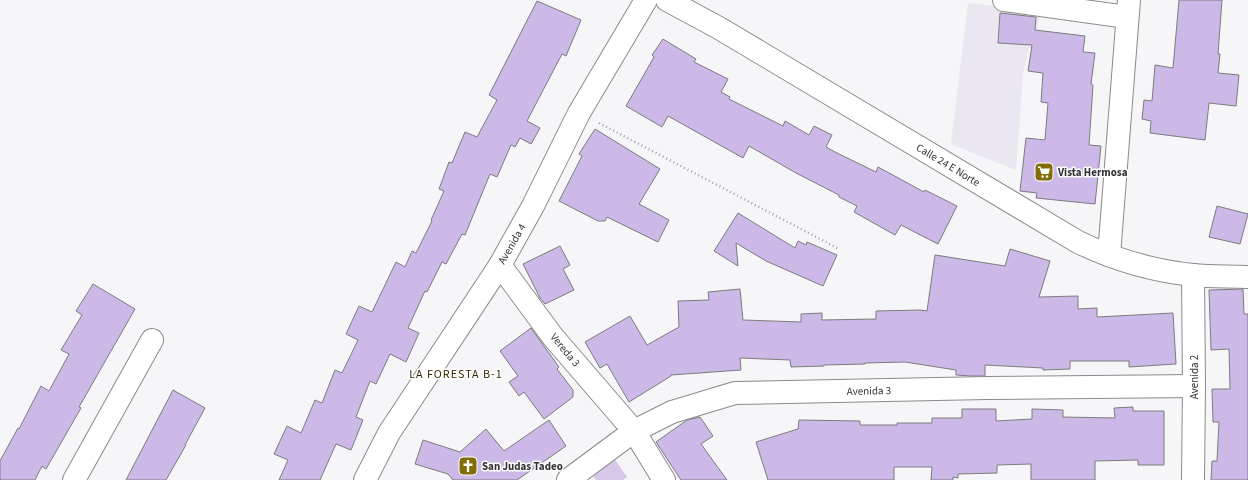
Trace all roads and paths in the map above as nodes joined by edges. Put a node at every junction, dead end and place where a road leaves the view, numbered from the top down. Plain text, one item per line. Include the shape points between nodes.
1 (646, 0) edge
2 (667, 0) edge
3 (1004, 0) edge
4 (1128, 8) edge
5 (579, 113) junction
6 (839, 249) dead end
7 (1109, 255) junction
8 (500, 265) junction
9 (1193, 275) junction
10 (1248, 276) edge
11 (152, 340) dead end
12 (1194, 386) junction
13 (634, 431) junction
14 (74, 480) edge
15 (364, 480) edge
16 (568, 480) edge
17 (664, 480) edge
18 (1193, 480) edge

1 - 5 street, Avenida 4
2 - 7 street, Calle 24 E Norte via 1078,242
3 - 4 street
4 - 7 street
5 - 6 path
5 - 8 street, Avenida 4 via 533,206
7 - 9 street, Calle 24 E Norte
8 - 13 street, Vereda 3 via 553,337
8 - 15 street, Avenida 4 via 390,432
9 - 10 street, Calle 24 E Norte
9 - 12 street, Avenida 2
11 - 14 street
12 - 13 street, Avenida 3 via 735,393 672,412
12 - 18 street, Avenida 2
13 - 16 street, Avenida 3
13 - 17 street, Vereda 3

